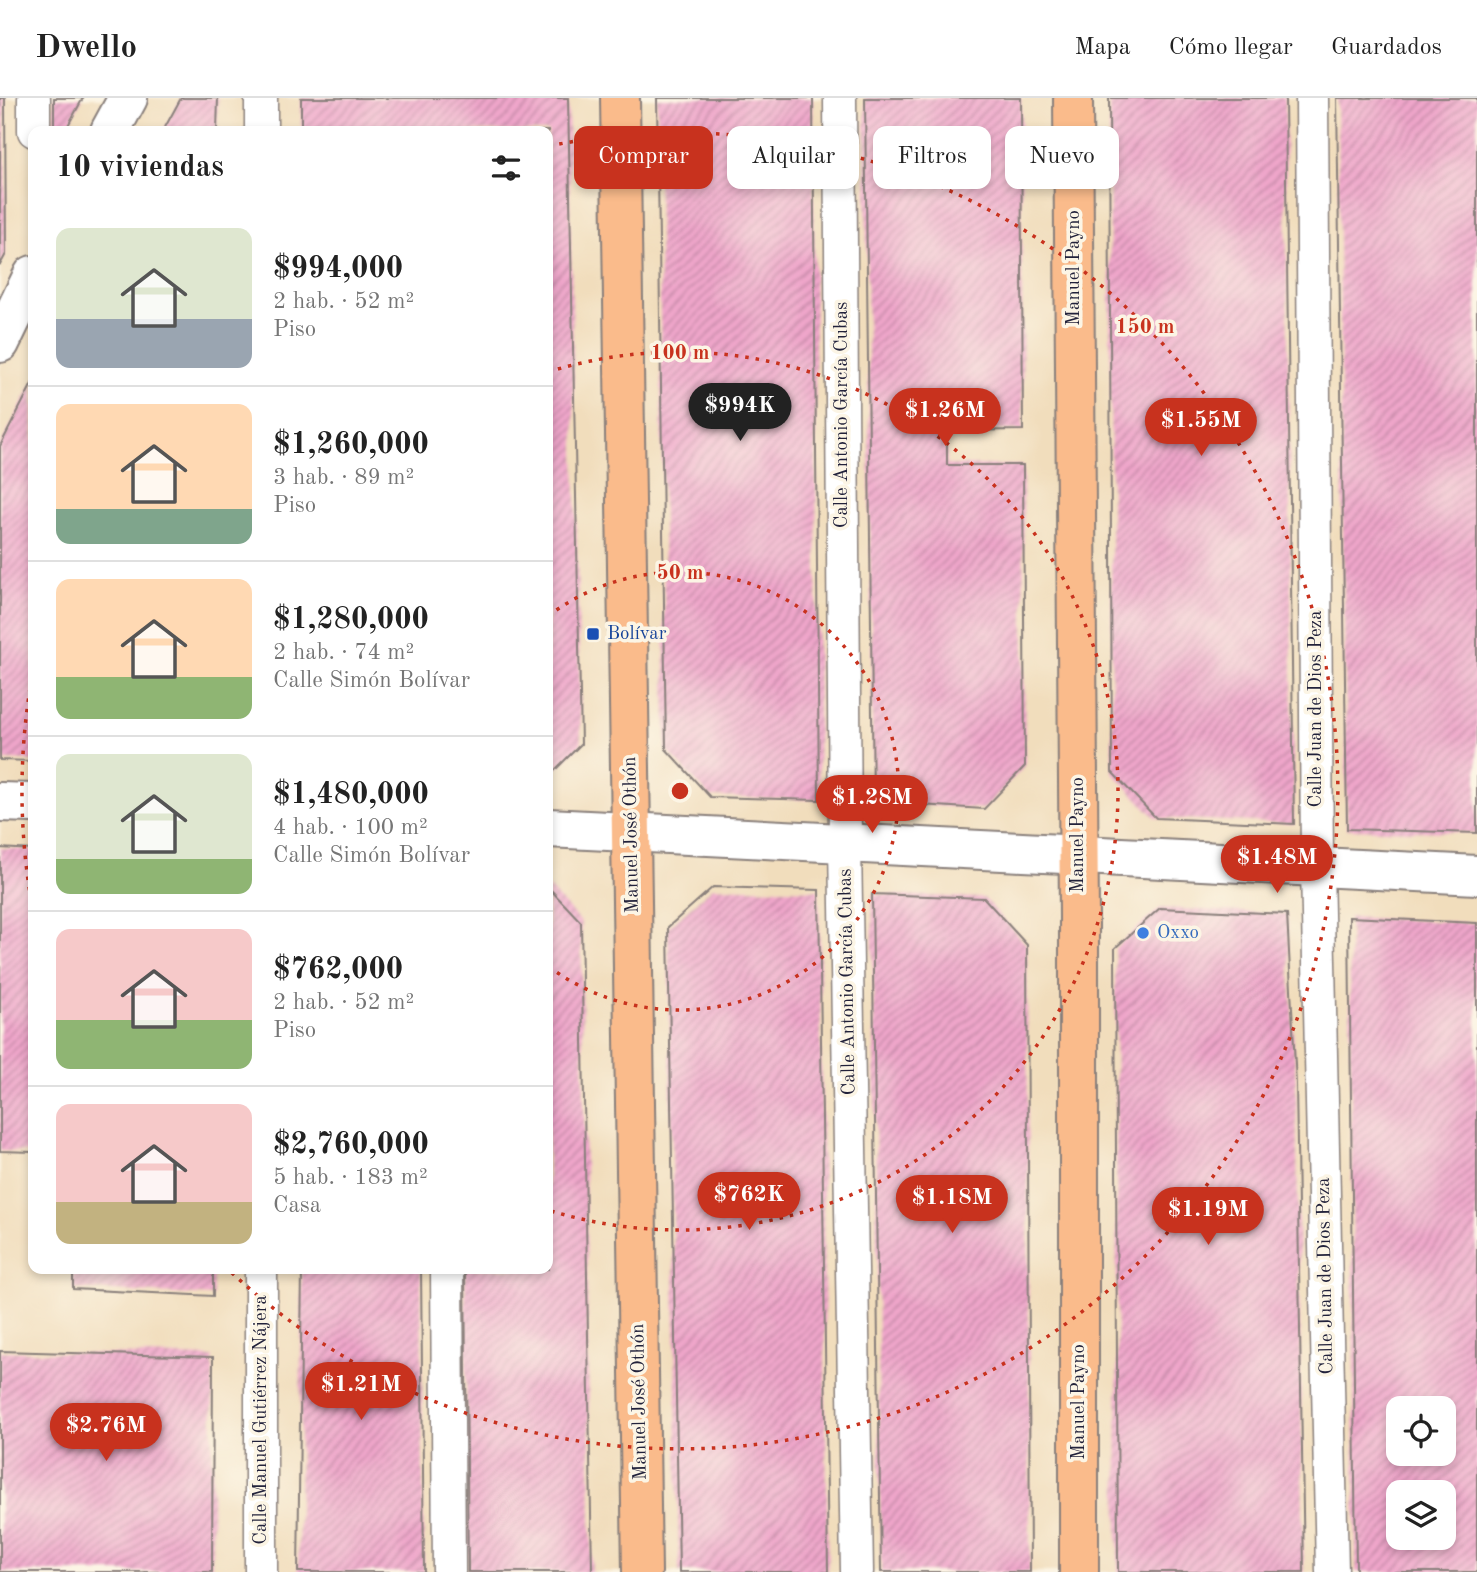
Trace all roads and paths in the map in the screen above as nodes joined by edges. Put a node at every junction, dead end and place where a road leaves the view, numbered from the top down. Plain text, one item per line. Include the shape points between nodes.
1 (34, 98) edge
2 (128, 98) edge
3 (261, 98) edge
4 (620, 98) edge
5 (840, 98) edge
6 (1073, 98) edge
7 (1312, 98) edge
8 (34, 126) edge
9 (113, 126) edge
10 (261, 126) edge
11 (28, 285) edge
12 (0, 343) edge
13 (0, 802) edge
14 (28, 803) edge
15 (553, 828) edge
16 (632, 832) junction
17 (845, 844) junction
18 (1079, 857) junction
19 (1317, 867) junction
20 (1477, 875) edge
21 (261, 1274) edge
22 (447, 1274) edge
23 (261, 1572) edge
24 (449, 1572) edge
25 (642, 1572) edge
26 (857, 1572) edge
27 (1079, 1572) edge
28 (1332, 1572) edge

1 - 8 street
2 - 9 street
3 - 10 street
4 - 16 main road, Manuel José Othón
5 - 17 street, Calle Antonio García Cubas
6 - 18 main road, Manuel Payno
7 - 19 street, Calle Juan de Dios Peza
11 - 12 street
13 - 14 street
15 - 16 street
16 - 17 street
16 - 25 main road, Manuel José Othón
17 - 18 street
17 - 26 street, Calle Antonio García Cubas
18 - 19 street
18 - 27 main road, Manuel Payno
19 - 20 street
19 - 28 street, Calle Juan de Dios Peza
21 - 23 street, Calle Manuel Gutiérrez Nájera
22 - 24 street

